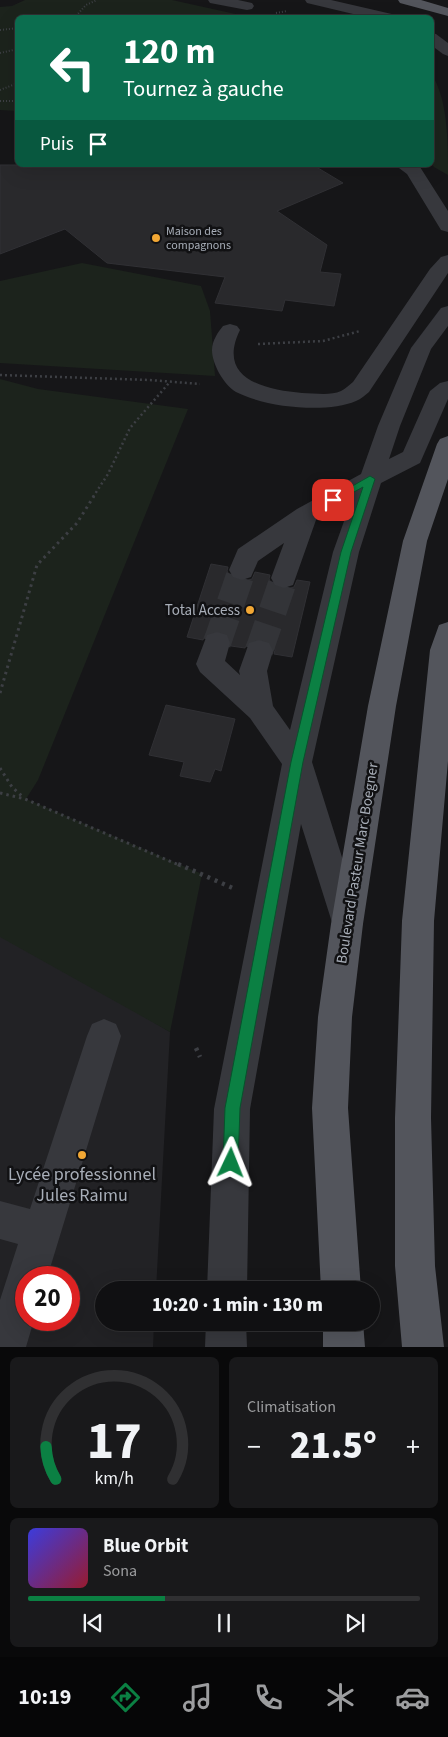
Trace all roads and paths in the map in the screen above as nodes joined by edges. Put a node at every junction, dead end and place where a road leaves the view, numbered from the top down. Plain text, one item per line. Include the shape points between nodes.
1 (97, 0) edge
2 (215, 0) edge
3 (312, 0) edge
4 (405, 0) edge
5 (448, 12) edge
6 (77, 15) edge
7 (238, 15) edge
8 (378, 15) edge
9 (15, 28) edge
10 (0, 30) edge
11 (434, 39) edge
12 (15, 50) edge
13 (448, 51) edge
14 (0, 53) edge
15 (15, 84) edge
16 (0, 90) edge
17 (15, 100) edge
18 (0, 101) edge
19 (407, 167) edge
20 (448, 226) edge
21 (444, 270) edge
22 (448, 312) edge
23 (408, 320) junction
24 (227, 337) joint
25 (0, 375) edge
26 (169, 383) junction
27 (243, 386) junction
28 (448, 388) edge
29 (448, 444) edge
30 (370, 479) junction
31 (306, 515) junction
32 (242, 570) tunnel mouth
33 (284, 578) tunnel mouth
34 (448, 632) edge
35 (217, 643) tunnel mouth
36 (259, 651) tunnel mouth
37 (0, 693) edge
38 (260, 710) junction
39 (297, 762) junction
40 (0, 768) edge
41 (0, 793) edge
42 (25, 799) junction
43 (236, 888) dead end
44 (347, 924) junction
45 (104, 1036) dead end
46 (0, 1220) edge
47 (42, 1232) junction
48 (31, 1266) edge
49 (227, 1281) edge
50 (340, 1281) edge
51 (15, 1316) edge
52 (226, 1331) edge
53 (343, 1331) edge
54 (5, 1347) edge
55 (226, 1347) edge
56 (344, 1347) edge
57 (423, 1347) edge

1 - 6 path via 86,5
2 - 7 street via 247,6
3 - 8 street
4 - 5 main road
9 - 10 path
11 - 13 street
12 - 14 path
15 - 16 path
17 - 18 path
19 - 20 street via 414,171
21 - 23 street
22 - 30 street via 421,348
23 - 24 path via 382,321 349,335 327,339 274,344
23 - 27 street via 362,387 349,396 333,400 305,400
24 - 27 street via 223,350 227,368
25 - 26 path
26 - 27 path
26 - 37 path via 130,428 108,474 77,523 37,565
28 - 30 street via 438,396 412,457
29 - 44 main road, Boulevard Pasteur Marc Boegner via 415,541 382,706
30 - 31 street
30 - 39 street via 346,552
31 - 32 street via 247,556
31 - 33 street
34 - 57 main road via 418,921 413,1118 415,1266
35 - 38 street via 210,664
36 - 38 street via 253,671
38 - 39 street
39 - 44 street
39 - 49 street via 232,1108
40 - 42 path via 12,787
41 - 42 path
42 - 43 path
44 - 50 main road, Boulevard Pasteur Marc Boegner via 334,1025 330,1108
45 - 47 street
46 - 47 street
47 - 48 street
51 - 54 street
52 - 55 street
53 - 56 main road

